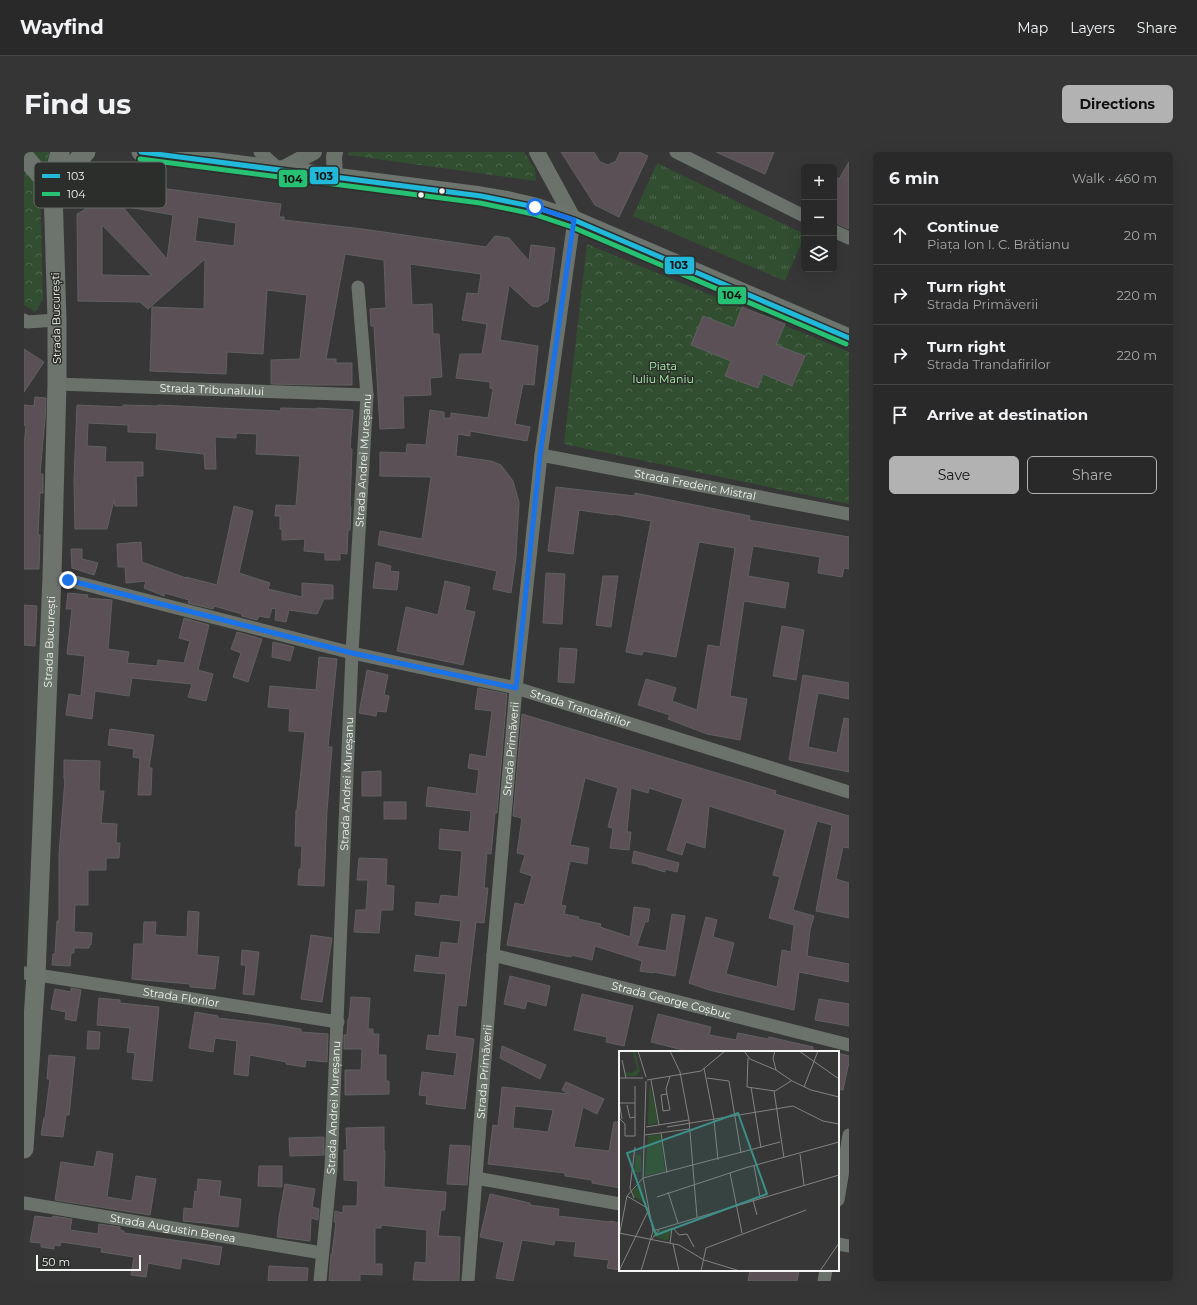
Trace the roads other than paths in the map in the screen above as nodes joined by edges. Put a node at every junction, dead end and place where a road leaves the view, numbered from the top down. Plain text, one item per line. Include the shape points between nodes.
1 (60, 152) edge
2 (86, 152) edge
3 (141, 152) edge
4 (260, 152) edge
5 (314, 152) edge
6 (335, 152) edge
7 (537, 152) edge
8 (676, 152) edge
9 (24, 156) edge
10 (57, 162) edge
11 (76, 162) edge
12 (34, 168) edge
13 (280, 170) junction
14 (335, 177) junction
15 (54, 208) edge
16 (801, 214) edge
17 (574, 220) junction
18 (837, 232) edge
19 (849, 238) edge
20 (358, 287) dead end
21 (57, 320) junction
22 (25, 322) edge
23 (849, 338) edge
24 (57, 384) junction
25 (367, 395) junction
26 (540, 455) junction
27 (849, 514) edge
28 (52, 576) junction
29 (352, 653) junction
30 (516, 688) junction
31 (849, 792) edge
32 (493, 955) junction
33 (30, 974) edge
34 (338, 1022) junction
35 (849, 1045) edge
36 (849, 1135) edge
37 (24, 1138) edge
38 (476, 1178) junction
39 (839, 1194) edge
40 (24, 1203) edge
41 (619, 1204) edge
42 (839, 1244) edge
43 (849, 1246) edge
44 (322, 1253) junction
45 (826, 1271) edge
46 (320, 1281) edge
47 (468, 1281) edge
48 (824, 1281) edge

1 - 10 main road, Strada București
2 - 11 main road
3 - 13 main road
4 - 13 street
5 - 13 street
6 - 14 street
7 - 17 street
8 - 16 street
9 - 12 main road
13 - 14 main road
14 - 17 main road via 505,200
15 - 21 main road, Strada București
17 - 23 main road
17 - 26 street, Strada Primăverii
18 - 19 street
20 - 25 street, Strada Andrei Mureșanu
21 - 22 street
21 - 24 main road, Strada București
24 - 25 street, Strada Tribunalului
24 - 28 main road, Strada București
25 - 29 street, Strada Andrei Mureșanu
26 - 27 street, Strada Frederic Mistral
26 - 30 street, Strada Primăverii
28 - 29 street, Strada Trandafirilor
28 - 33 main road, Strada București
29 - 30 street, Strada Trandafirilor
29 - 34 street, Strada Andrei Mureșanu
30 - 31 street, Strada Trandafirilor
30 - 32 street, Strada Primăverii
32 - 35 street, Strada George Coșbuc
32 - 38 street, Strada Primăverii
33 - 34 street, Strada Florilor
33 - 37 main road, Strada București
34 - 44 street, Strada Andrei Mureșanu via 331,1168
36 - 39 street
38 - 41 street
38 - 47 street, Strada Primăverii
40 - 44 street, Strada Augustin Benea
42 - 43 street
44 - 46 street, Strada Andrei Mureșanu
45 - 48 street

